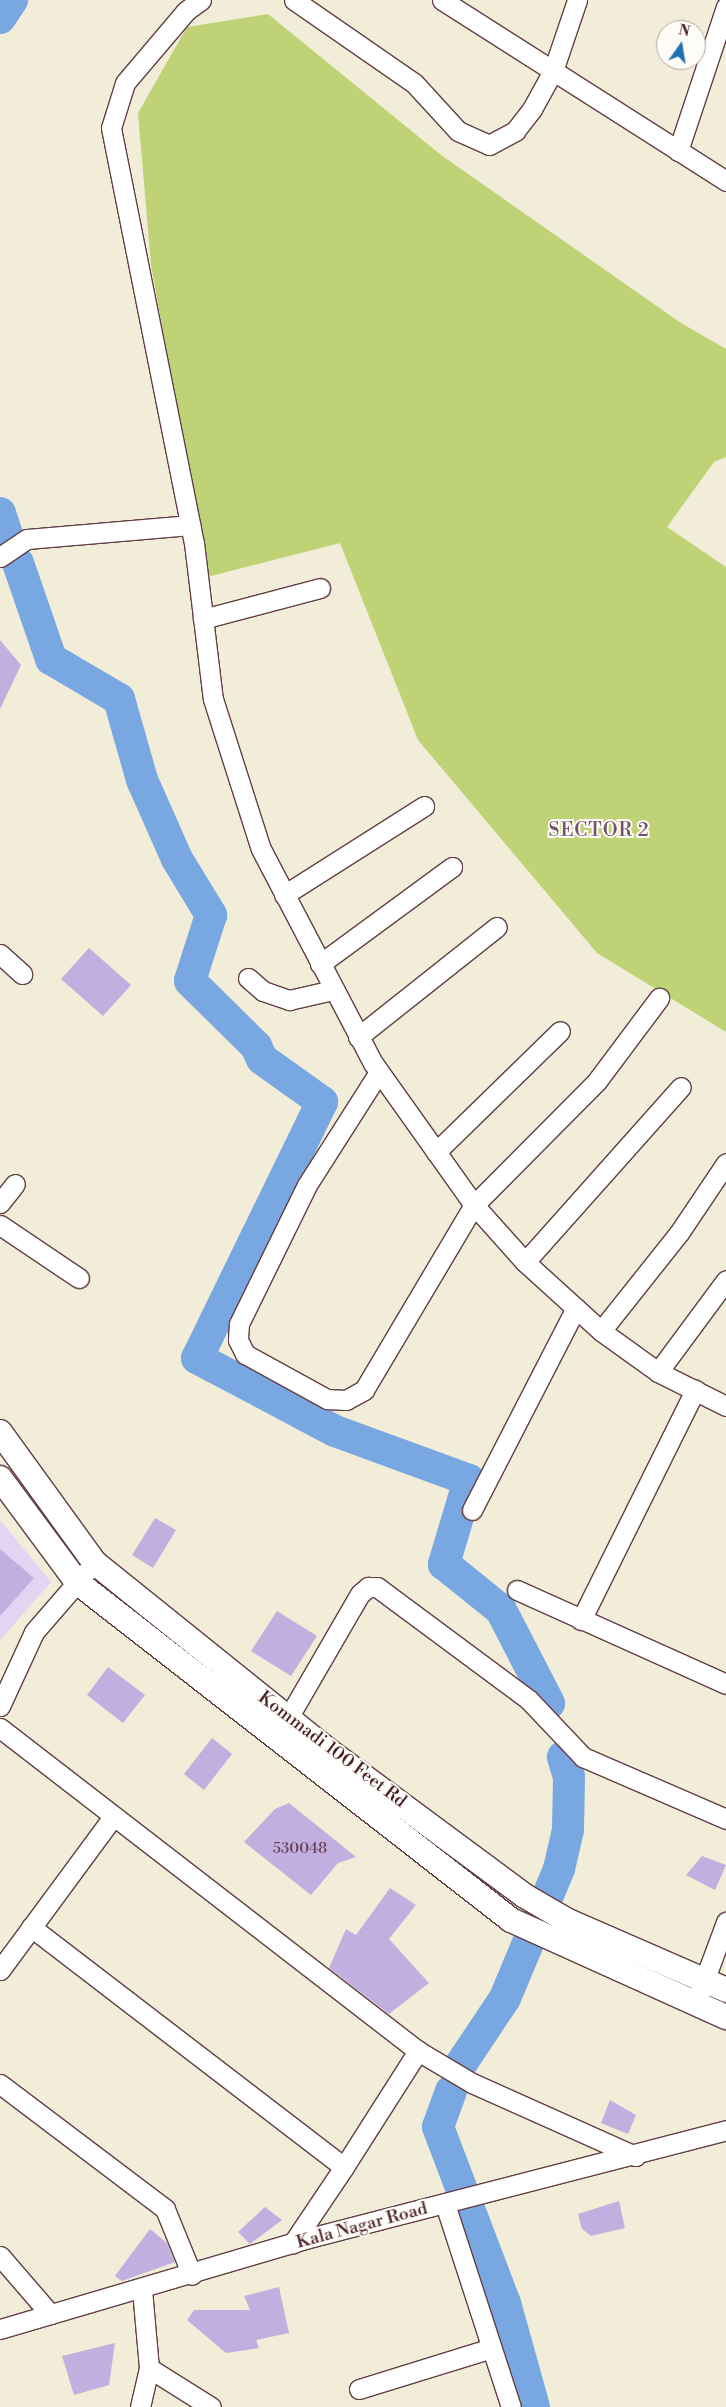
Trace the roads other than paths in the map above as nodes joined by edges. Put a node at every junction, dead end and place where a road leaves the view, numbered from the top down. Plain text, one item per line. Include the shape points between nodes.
1 (201, 0) edge
2 (294, 0) edge
3 (442, 0) edge
4 (577, 0) edge
5 (726, 7) edge
6 (553, 71) junction
7 (678, 151) junction
8 (726, 181) edge
9 (190, 525) junction
10 (0, 557) edge
11 (320, 588) dead end
12 (203, 619) junction
13 (424, 806) dead end
14 (452, 867) dead end
15 (284, 895) junction
16 (497, 927) dead end
17 (0, 954) edge
18 (320, 964) junction
19 (22, 974) dead end
20 (248, 978) dead end
21 (333, 990) junction
22 (659, 998) dead end
23 (560, 1031) dead end
24 (358, 1037) junction
25 (378, 1072) junction
26 (681, 1087) dead end
27 (436, 1152) junction
28 (726, 1163) edge
29 (16, 1184) dead end
30 (0, 1203) edge
31 (474, 1205) junction
32 (0, 1226) edge
33 (525, 1262) junction
34 (79, 1278) dead end
35 (726, 1280) edge
36 (576, 1308) junction
37 (601, 1331) junction
38 (658, 1372) junction
39 (695, 1390) junction
40 (725, 1405) edge
41 (0, 1432) edge
42 (0, 1478) edge
43 (472, 1510) dead end
44 (94, 1562) junction
45 (77, 1582) junction
46 (517, 1590) dead end
47 (581, 1620) junction
48 (726, 1684) edge
49 (0, 1706) edge
50 (288, 1718) junction
51 (0, 1728) edge
52 (113, 1817) junction
53 (726, 1819) edge
54 (726, 1922) edge
55 (31, 1927) junction
56 (0, 1970) edge
57 (704, 1982) junction
58 (726, 1990) edge
59 (696, 2005) junction
60 (726, 2017) edge
61 (418, 2051) junction
62 (0, 2084) edge
63 (726, 2130) edge
64 (635, 2156) junction
65 (344, 2167) junction
66 (451, 2203) junction
67 (293, 2243) junction
68 (0, 2256) edge
69 (192, 2275) junction
70 (142, 2290) junction
71 (50, 2314) junction
72 (0, 2329) edge
73 (488, 2349) junction
74 (149, 2368) junction
75 (359, 2389) dead end
76 (140, 2407) edge
77 (211, 2407) edge
78 (511, 2407) edge

1 - 9 street via 186,11 125,83 111,128
2 - 6 street via 414,84 473,142 488,145 515,132
3 - 6 street
4 - 6 street
5 - 7 street
6 - 7 street
7 - 8 street
9 - 10 street via 27,539
9 - 12 street
11 - 12 street
12 - 15 street via 213,698 235,776 261,849
13 - 15 street
14 - 18 street
15 - 18 street
16 - 24 street
17 - 19 street
18 - 21 street
20 - 21 street via 263,991 289,1000
21 - 24 street
22 - 31 street via 609,1068 523,1160
23 - 27 street
24 - 25 street
25 - 27 street
25 - 31 street via 307,1185 239,1324 238,1340 245,1354 327,1399 346,1400 364,1390
26 - 33 street
27 - 31 street
28 - 37 street via 679,1233
29 - 30 street
31 - 33 street
32 - 34 street
33 - 36 street
35 - 38 street
36 - 37 street
36 - 43 street
37 - 38 street
38 - 39 street
39 - 40 street
39 - 47 street
41 - 44 main road, Kommadi 100 Feet Rd
42 - 45 main road
44 - 45 street
44 - 50 main road, Kommadi 100 Feet Rd
45 - 49 street via 34,1632
45 - 59 main road via 511,1920
46 - 47 street
47 - 48 street
50 - 53 street via 360,1594 368,1587 378,1587 529,1700 583,1757
50 - 57 main road, Kommadi 100 Feet Rd via 525,1896 566,1920
51 - 52 street
52 - 55 street
52 - 61 street via 267,1930
54 - 57 street
55 - 56 street
55 - 65 street
57 - 58 main road, Kommadi 100 Feet Rd
57 - 59 street
59 - 60 main road
61 - 64 street via 472,2083
61 - 65 street
62 - 69 street via 166,2209
63 - 64 street, Kala Nagar Road
64 - 66 street, Kala Nagar Road
65 - 67 street
66 - 67 street, Kala Nagar Road
66 - 73 street
67 - 69 street, Kala Nagar Road
68 - 71 street
69 - 70 street, Kala Nagar Road
70 - 71 street, Kala Nagar Road
70 - 74 street
71 - 72 street, Kala Nagar Road
73 - 75 street
73 - 78 street
74 - 76 street
74 - 77 street

